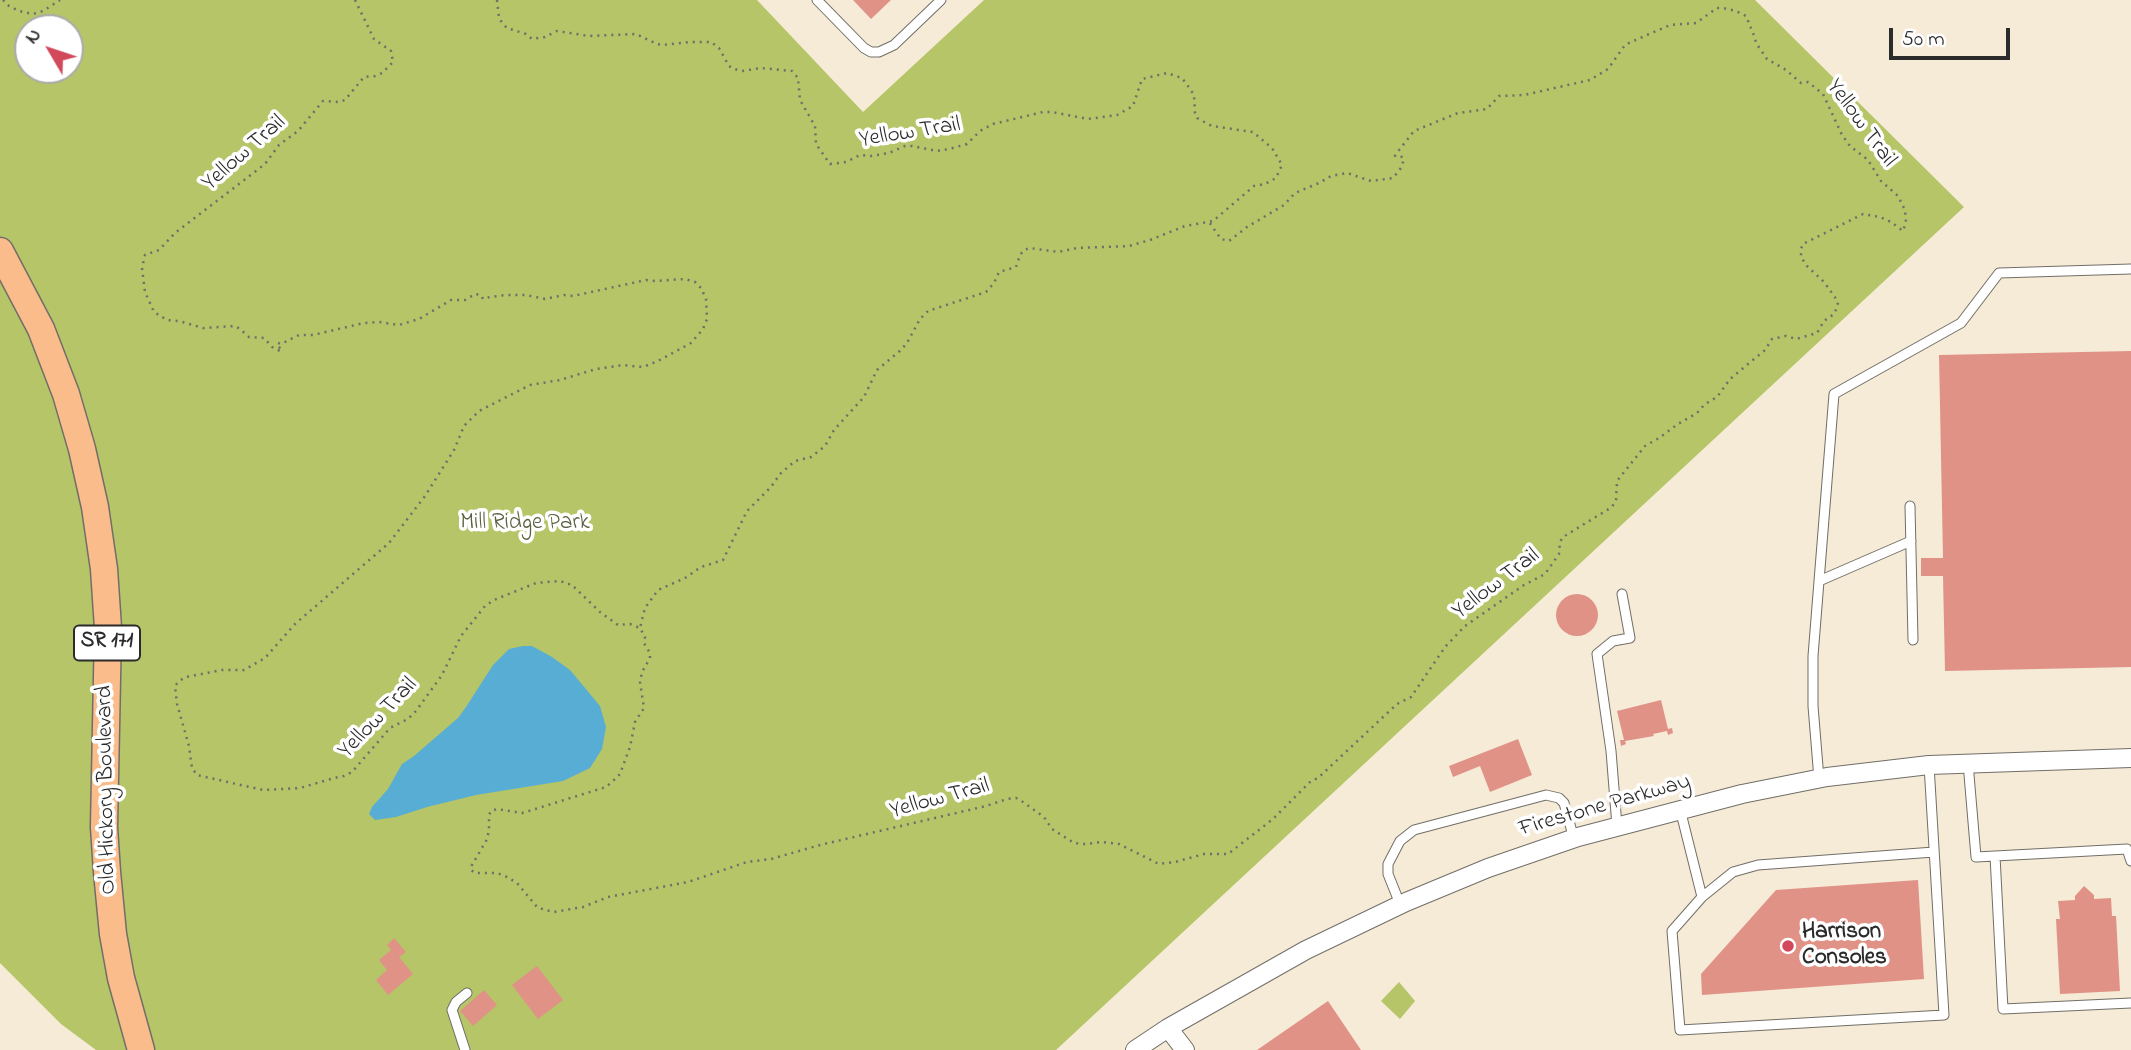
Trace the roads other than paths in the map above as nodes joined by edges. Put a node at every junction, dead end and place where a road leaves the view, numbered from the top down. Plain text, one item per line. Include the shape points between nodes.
1 (817, 0) edge
2 (941, 0) edge
3 (0, 251) edge
4 (2131, 269) edge
5 (1910, 506) dead end
6 (1911, 541) junction
7 (1819, 581) junction
8 (1622, 594) dead end
9 (1913, 640) dead end
10 (2131, 758) edge
11 (1968, 763) junction
12 (1929, 765) junction
13 (1819, 779) junction
14 (1680, 809) junction
15 (1617, 826) junction
16 (1574, 839) junction
17 (1934, 852) junction
18 (1995, 856) junction
19 (2131, 862) edge
20 (1702, 897) junction
21 (1400, 904) junction
22 (467, 993) dead end
23 (2131, 1003) edge
24 (1168, 1028) junction
25 (141, 1050) edge
26 (465, 1050) edge
27 (1135, 1050) edge
28 (1185, 1050) edge

1 - 2 lane via 871,52 894,45
3 - 25 main road, Old Hickory Boulevard / SR 171 via 41,329 66,394 95,508 108,628 107,872 119,967
4 - 7 lane via 1999,273 1961,323 1834,394
5 - 6 lane
6 - 7 lane
6 - 9 lane
7 - 13 lane via 1812,678
8 - 15 lane via 1630,638 1613,641 1597,654
10 - 11 street, Firestone Parkway
11 - 12 street, Firestone Parkway
11 - 18 lane via 1976,857
12 - 13 street, Firestone Parkway
12 - 17 lane
13 - 14 street, Firestone Parkway
14 - 15 street, Firestone Parkway
14 - 20 lane
15 - 16 street, Firestone Parkway
16 - 21 street, Firestone Parkway
16 - 21 lane via 1563,803 1546,795 1414,830 1400,841 1388,864
17 - 20 lane via 1758,865 1733,872
17 - 20 lane via 1944,1015 1679,1030 1672,931
18 - 19 lane via 2127,849
18 - 23 lane via 2003,1009
21 - 24 street, Firestone Parkway via 1306,950
22 - 26 lane via 452,1010
24 - 27 street, Firestone Parkway
24 - 28 street

